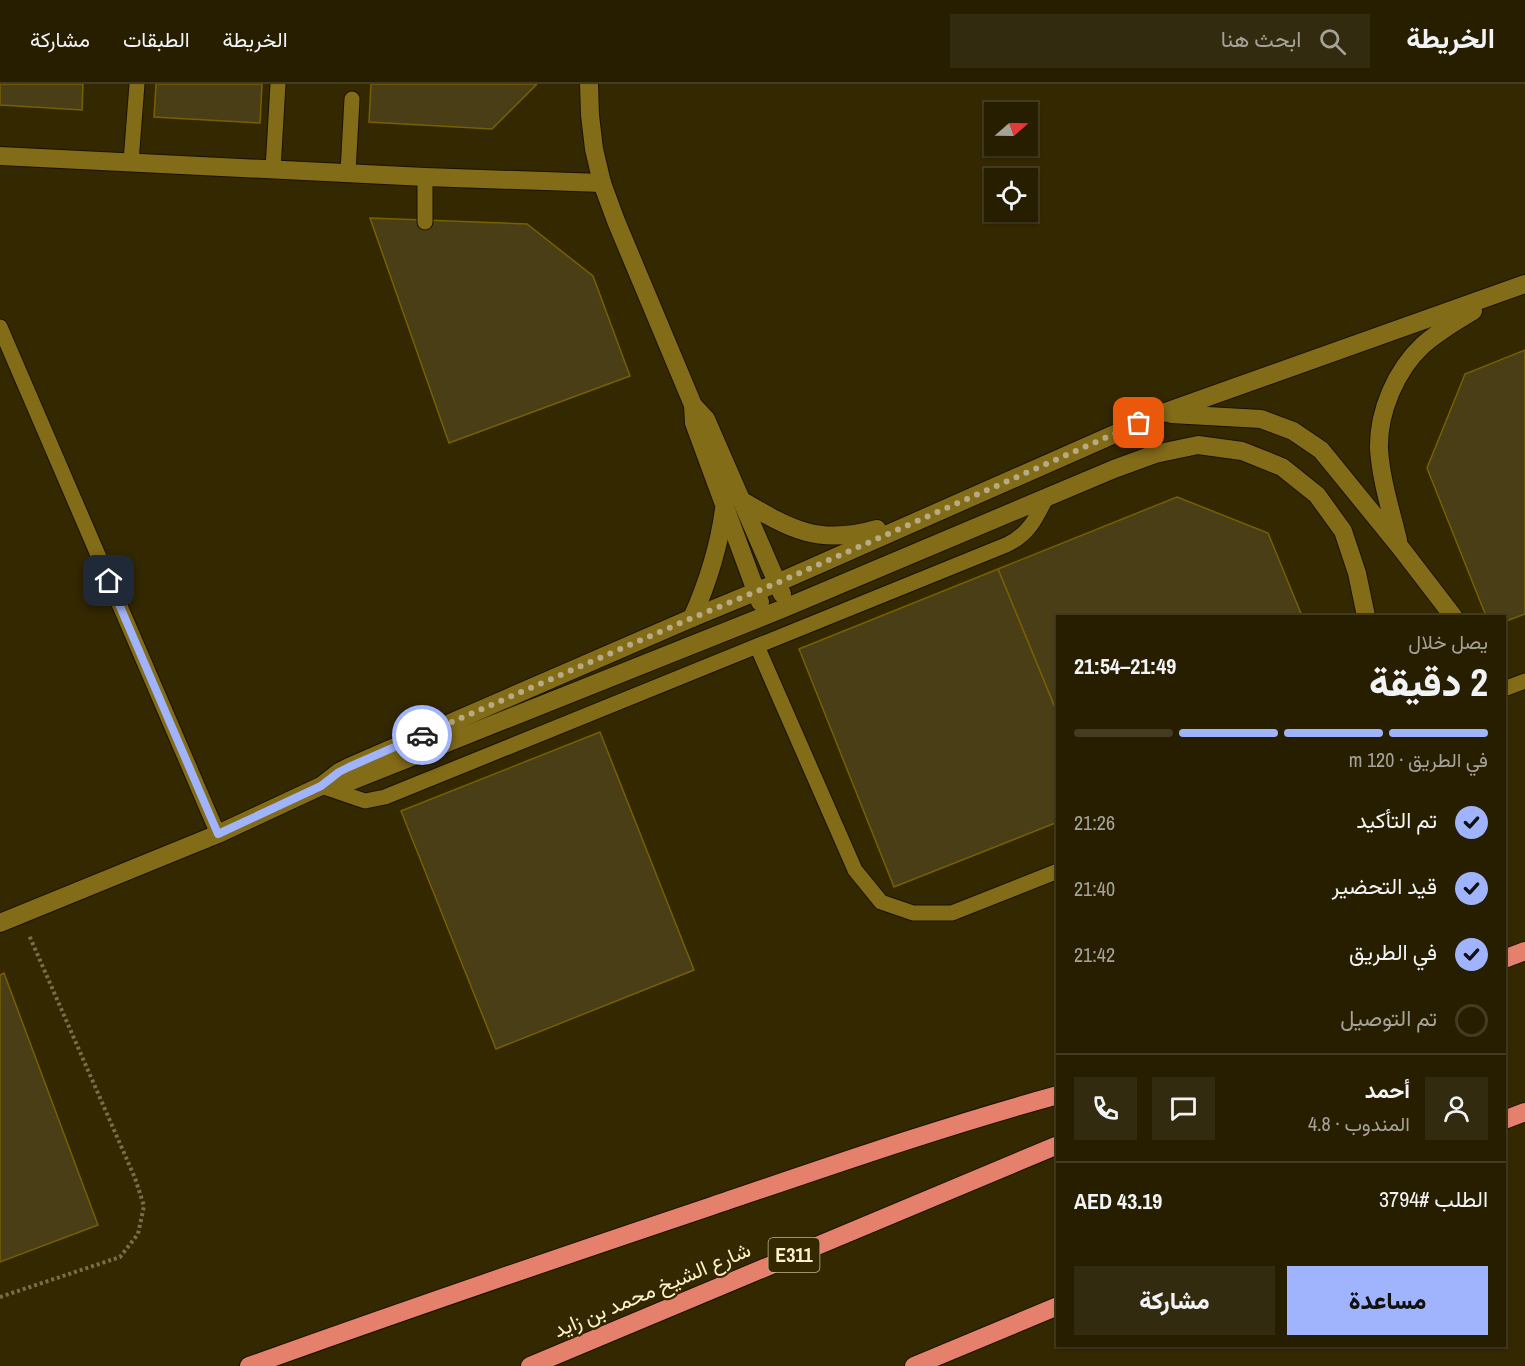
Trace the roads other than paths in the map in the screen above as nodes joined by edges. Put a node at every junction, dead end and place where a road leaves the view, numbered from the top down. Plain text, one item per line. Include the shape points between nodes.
1 (137, 84) edge
2 (278, 84) edge
3 (589, 84) edge
4 (351, 99) dead end
5 (0, 156) edge
6 (131, 162) junction
7 (273, 168) junction
8 (348, 172) junction
9 (425, 177) junction
10 (602, 183) junction
11 (425, 222) dead end
12 (1525, 284) edge
13 (1502, 292) junction
14 (0, 327) edge
15 (1160, 414) junction
16 (1046, 498) junction
17 (733, 503) junction
18 (934, 513) junction
19 (1400, 547) junction
20 (777, 583) junction
21 (757, 592) junction
22 (787, 607) junction
23 (765, 615) junction
24 (1366, 615) edge
25 (1452, 615) edge
26 (692, 618) junction
27 (757, 646) junction
28 (1525, 681) edge
29 (1506, 688) edge
30 (321, 786) junction
31 (218, 834) junction
32 (1056, 872) edge
33 (0, 923) edge
34 (1525, 951) edge
35 (1506, 958) edge
36 (1056, 1096) edge
37 (1525, 1112) edge
38 (1506, 1119) edge
39 (1056, 1146) edge
40 (1056, 1307) edge
41 (249, 1366) edge
42 (530, 1366) edge
43 (914, 1366) edge

1 - 6 lane
2 - 7 lane
3 - 10 street via 594,149
4 - 8 lane
5 - 6 street
6 - 7 street
7 - 8 street
8 - 9 street
9 - 10 street
9 - 11 lane
10 - 17 street via 693,405 694,423
12 - 13 street
13 - 15 street
13 - 19 street via 1423,346 1399,375 1384,410 1379,448
14 - 31 lane
15 - 18 street
15 - 19 street via 1260,419 1293,431 1321,450
16 - 22 street
16 - 24 street via 1155,454 1198,445 1242,451 1282,467 1317,495 1342,531
16 - 27 lane via 1032,525 1016,540
17 - 18 street via 820,536 846,536
17 - 20 street
17 - 21 street
17 - 26 street
18 - 20 street
19 - 25 street
20 - 21 street
20 - 22 street
21 - 23 street
21 - 26 street
22 - 23 street
23 - 30 street via 354,780
26 - 30 street via 349,767
27 - 30 lane via 376,800 365,801
27 - 32 lane via 855,870 881,902 913,913 952,914
28 - 29 lane
30 - 31 street
31 - 33 street
34 - 35 highway
36 - 41 highway via 873,1151
37 - 38 highway
39 - 42 highway, شارع الشيخ محمد بن زايد / E311
40 - 43 highway

